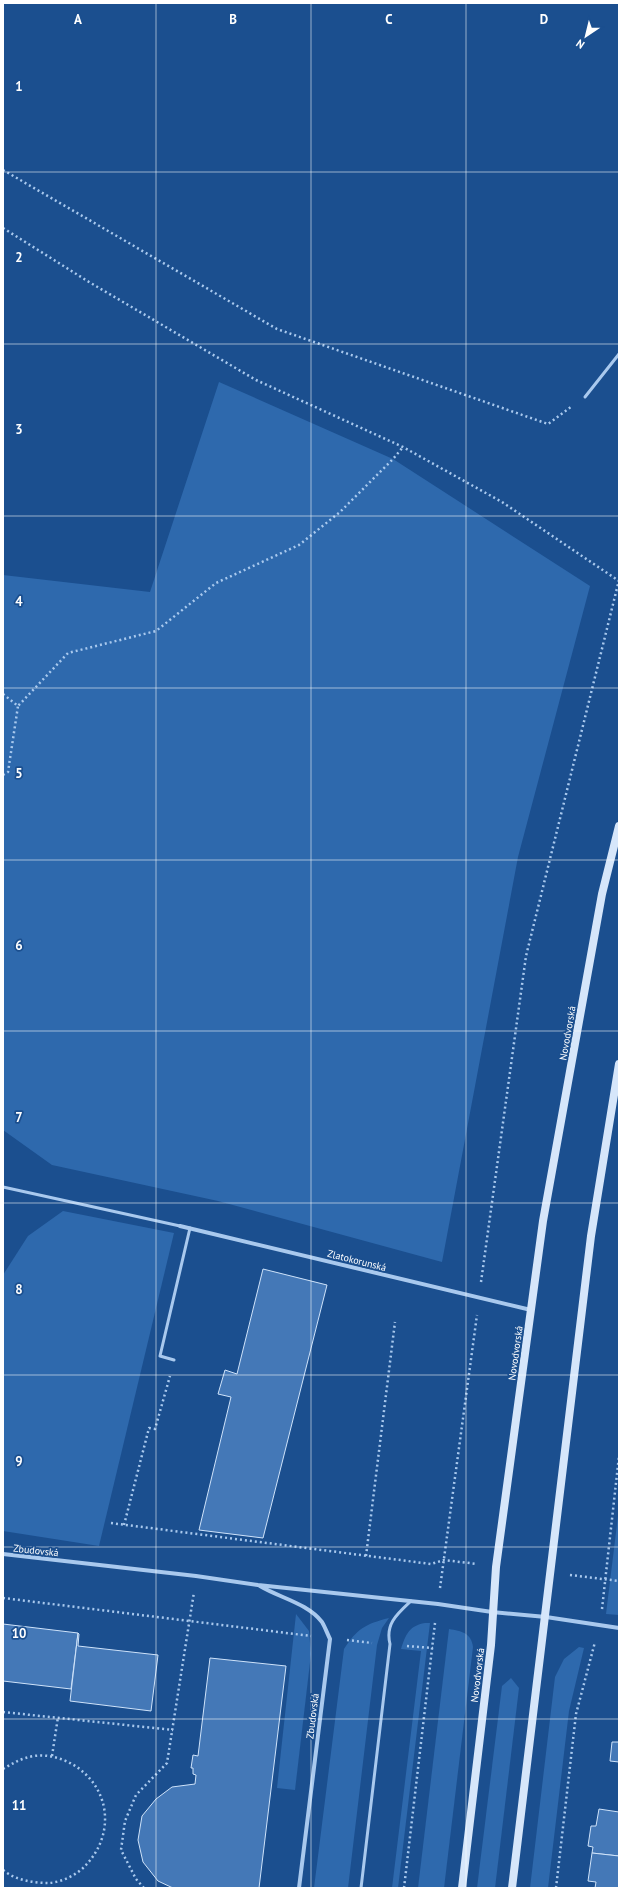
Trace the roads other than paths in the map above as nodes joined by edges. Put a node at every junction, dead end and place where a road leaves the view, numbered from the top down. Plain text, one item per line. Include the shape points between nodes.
1 (619, 354) edge
2 (585, 397) road end
3 (619, 826) edge
4 (619, 1064) edge
5 (3, 1187) edge
6 (180, 1226) joint
7 (190, 1228) junction
8 (531, 1310) junction
9 (174, 1360) road end
10 (3, 1554) edge
11 (258, 1585) junction
12 (411, 1601) junction
13 (492, 1612) junction
14 (546, 1617) junction
15 (619, 1628) edge
16 (299, 1888) edge
17 (361, 1888) edge
18 (462, 1888) edge
19 (512, 1888) edge

1 - 2 lane
3 - 8 main road, Novodvorská via 602,894 544,1221
4 - 14 main road via 591,1236
5 - 6 lane
6 - 7 street, Zlatokorunská
7 - 8 street, Zlatokorunská
7 - 9 lane via 160,1356
8 - 13 main road, Novodvorská
10 - 11 street, Zbudovská
11 - 12 street, Zbudovská
11 - 16 street, Zbudovská via 304,1606 322,1622 330,1639
12 - 13 street, Zbudovská
12 - 17 lane via 394,1617 388,1636 390,1644
13 - 14 street, Zbudovská
13 - 18 main road, Novodvorská via 491,1644
14 - 15 street, Zbudovská
14 - 19 main road

